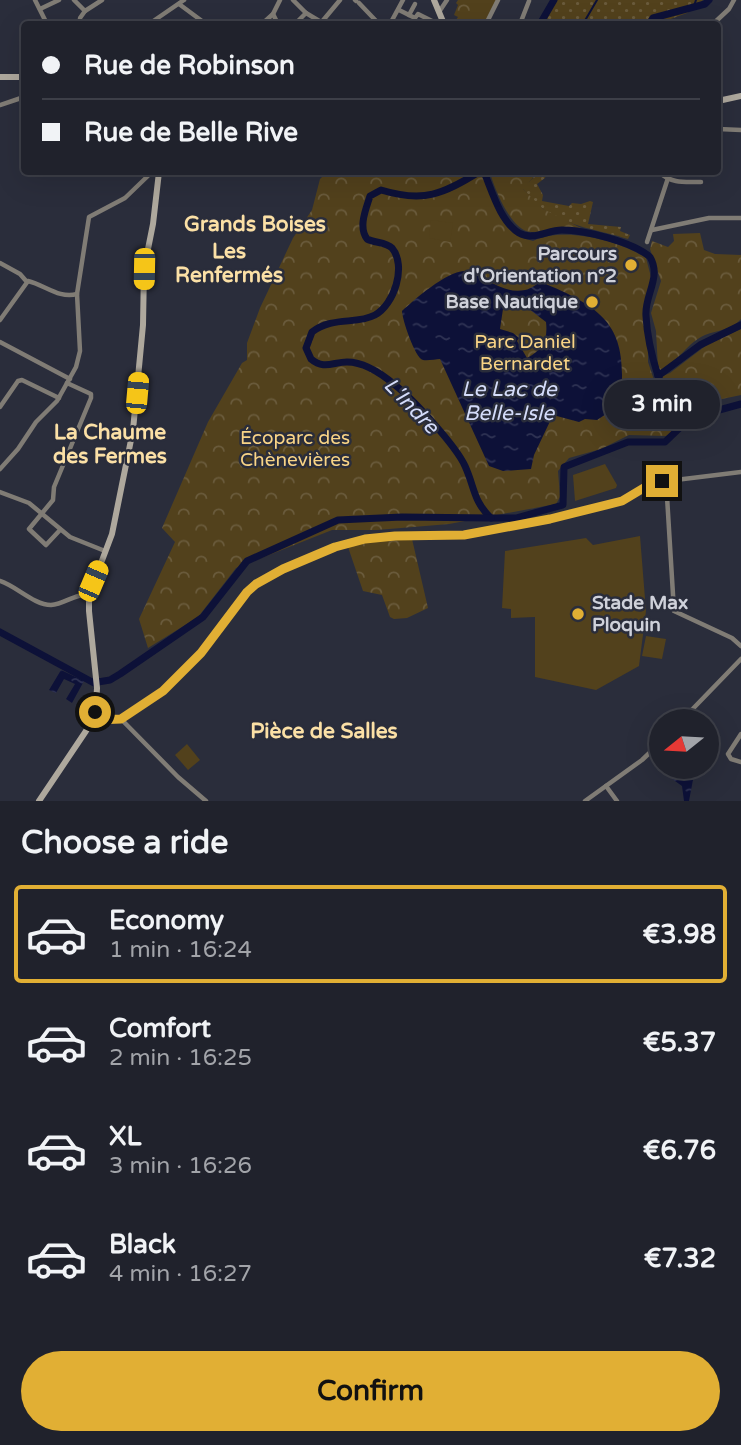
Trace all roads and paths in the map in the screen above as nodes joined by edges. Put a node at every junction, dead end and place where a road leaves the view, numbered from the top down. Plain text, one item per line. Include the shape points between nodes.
1 (35, 0) edge
2 (60, 0) edge
3 (74, 0) edge
4 (102, 0) edge
5 (184, 0) edge
6 (280, 0) edge
7 (293, 0) edge
8 (340, 0) edge
9 (403, 0) edge
10 (434, 0) edge
11 (447, 0) edge
12 (498, 0) edge
13 (734, 0) edge
14 (357, 1) edge
15 (529, 1) edge
16 (179, 4) junction
17 (415, 4) dead end
18 (40, 9) junction
19 (399, 10) junction
20 (85, 11) junction
21 (439, 12) junction
22 (306, 13) junction
23 (273, 14) junction
24 (409, 15) junction
25 (80, 18) dead end
26 (415, 18) junction
27 (46, 21) edge
28 (154, 21) edge
29 (201, 21) edge
30 (265, 21) edge
31 (276, 21) edge
32 (298, 21) edge
33 (317, 21) edge
34 (322, 21) edge
35 (376, 21) edge
36 (392, 21) edge
37 (414, 21) edge
38 (432, 21) edge
39 (443, 21) edge
40 (488, 21) edge
41 (521, 21) edge
42 (716, 21) edge
43 (21, 77) edge
44 (0, 78) edge
45 (741, 96) edge
46 (21, 98) edge
47 (721, 100) edge
48 (0, 104) edge
49 (721, 129) edge
50 (741, 130) edge
51 (149, 175) edge
52 (159, 175) edge
53 (662, 175) edge
54 (669, 175) edge
55 (667, 179) junction
56 (701, 182) dead end
57 (741, 218) edge
58 (652, 230) junction
59 (647, 242) dead end
60 (0, 263) edge
61 (27, 282) junction
62 (77, 294) junction
63 (0, 320) edge
64 (0, 342) edge
65 (68, 381) junction
66 (59, 398) junction
67 (0, 407) edge
68 (0, 469) edge
69 (741, 472) edge
70 (666, 480) junction
71 (0, 492) edge
72 (42, 513) junction
73 (60, 530) junction
74 (105, 551) junction
75 (0, 581) edge
76 (89, 595) junction
77 (741, 646) edge
78 (741, 659) edge
79 (693, 709) edge
80 (94, 714) junction
81 (119, 720) junction
82 (100, 722) junction
83 (86, 731) junction
84 (741, 734) edge
85 (649, 753) edge
86 (741, 762) edge
87 (606, 786) junction
88 (41, 800) edge
89 (206, 801) edge
90 (585, 801) edge
91 (617, 801) edge

1 - 18 street
2 - 18 street
3 - 20 street
4 - 20 street
5 - 16 street
6 - 23 street
7 - 22 street
8 - 34 street
9 - 19 street
10 - 21 main road
11 - 21 street
12 - 40 street
13 - 42 street
14 - 35 street
15 - 41 street
16 - 28 street
16 - 29 street
17 - 24 street
18 - 27 street
19 - 24 street
19 - 36 street
20 - 25 street
21 - 39 main road
22 - 32 street
22 - 33 street
23 - 30 street
23 - 31 street
24 - 26 street
26 - 37 street
26 - 38 street via 418,14
43 - 44 main road
45 - 47 main road
46 - 48 street
49 - 50 street
51 - 62 street via 125,198 89,217
52 - 74 main road via 144,269 133,430
53 - 55 street
54 - 55 street
55 - 56 street
55 - 58 street
57 - 58 street via 709,218
58 - 59 street
60 - 61 street
61 - 62 street via 65,296
61 - 63 street
62 - 65 street via 80,351
64 - 65 street
65 - 66 street
65 - 72 street via 91,398 54,487 53,500
66 - 67 street via 22,380
66 - 68 street
69 - 70 street
70 - 77 street via 674,611
70 - 81 street via 622,501 550,519 464,535 365,539 319,553 271,575 247,592 181,675
71 - 72 street
72 - 73 street
72 - 73 street via 29,528 46,545
73 - 74 street
74 - 76 main road
75 - 76 street via 47,605
76 - 80 main road via 97,688
78 - 79 street
80 - 81 street
80 - 82 street
80 - 83 main road
81 - 82 street
81 - 89 street
82 - 83 street
83 - 88 main road
84 - 86 street via 728,754
85 - 87 street
87 - 90 street
87 - 91 street

